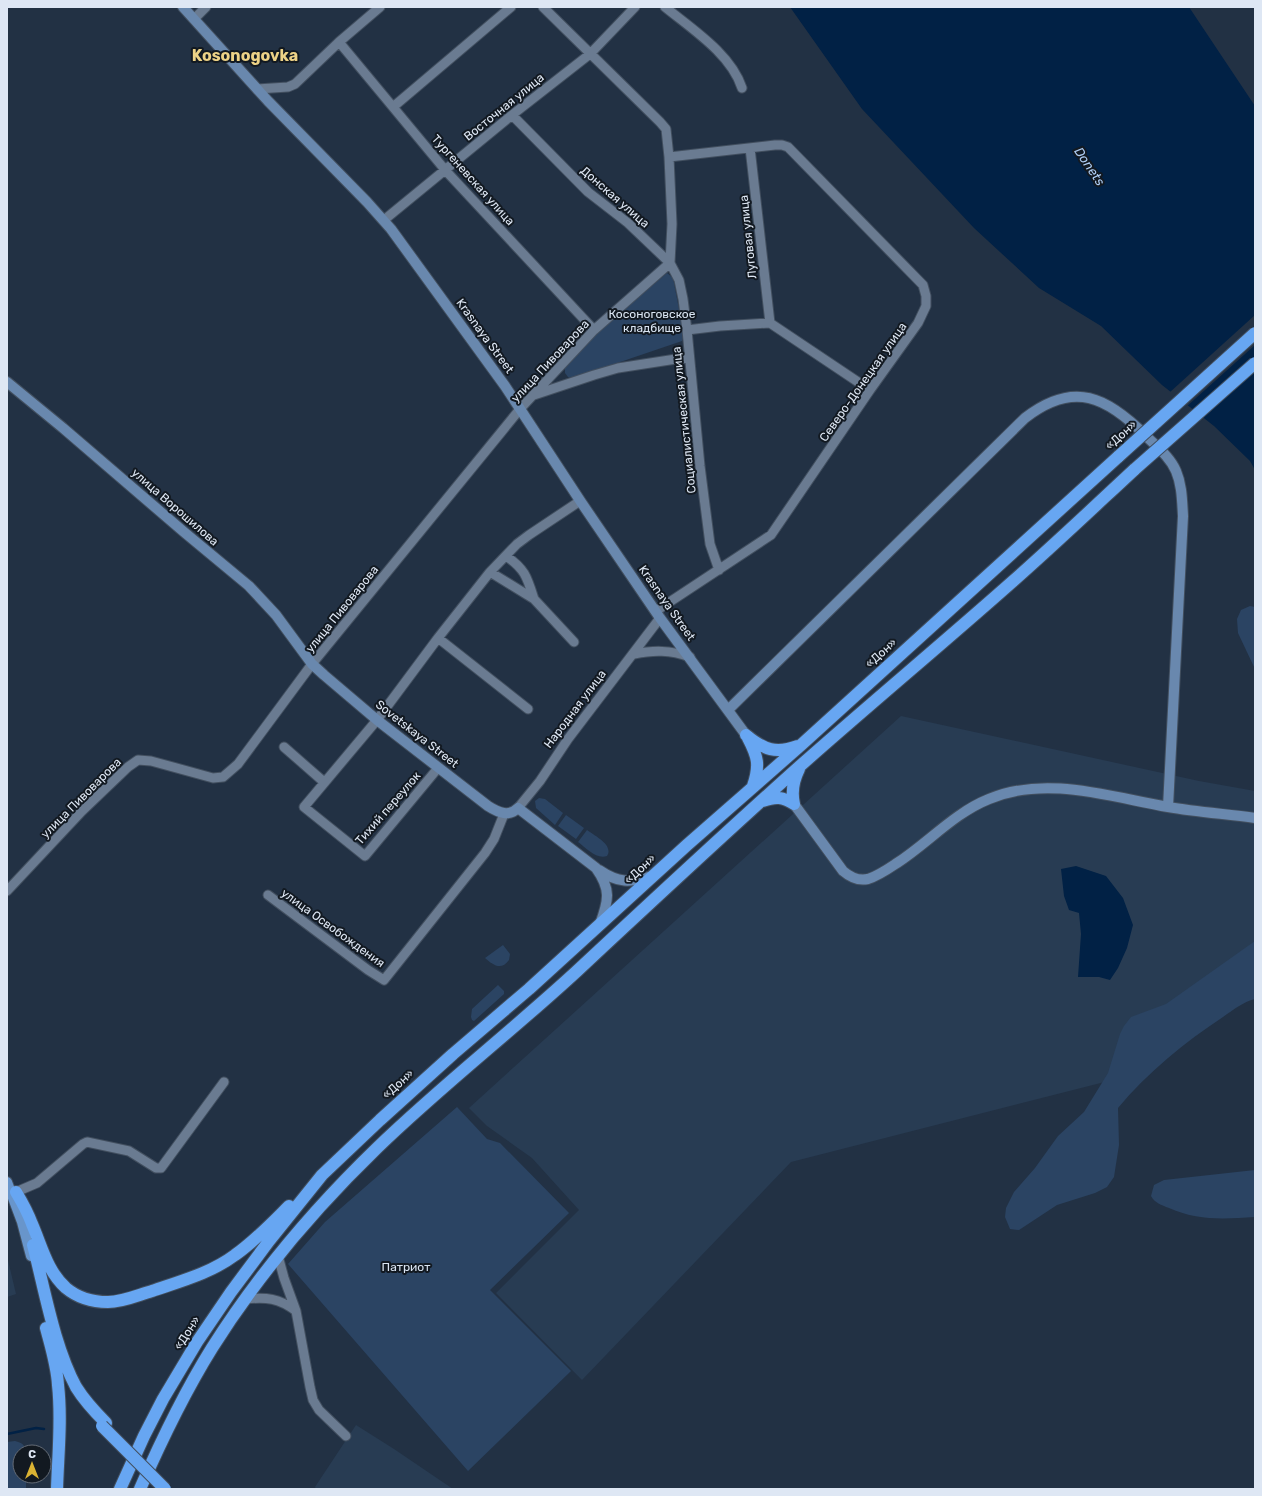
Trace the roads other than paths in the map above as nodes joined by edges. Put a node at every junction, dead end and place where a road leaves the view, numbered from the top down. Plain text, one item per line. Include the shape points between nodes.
1 (183, 7) edge
2 (206, 7) edge
3 (380, 7) edge
4 (511, 7) edge
5 (543, 7) edge
6 (635, 7) edge
7 (665, 7) edge
8 (194, 19) junction
9 (339, 42) junction
10 (590, 54) junction
11 (742, 88) dead end
12 (257, 89) junction
13 (393, 107) junction
14 (512, 115) junction
15 (750, 148) junction
16 (669, 157) junction
17 (446, 171) junction
18 (384, 220) junction
19 (670, 263) junction
20 (770, 323) junction
21 (594, 330) junction
22 (687, 330) junction
23 (1255, 332) edge
24 (689, 357) junction
25 (1255, 364) edge
26 (7, 382) edge
27 (870, 390) junction
28 (533, 396) junction
29 (520, 409) junction
30 (580, 501) junction
31 (506, 556) junction
32 (719, 570) junction
33 (490, 572) junction
34 (534, 599) junction
35 (658, 614) junction
36 (438, 638) junction
37 (574, 642) dead end
38 (634, 654) junction
39 (690, 657) junction
40 (312, 664) junction
41 (528, 709) dead end
42 (728, 710) junction
43 (377, 720) junction
44 (746, 735) junction
45 (801, 745) junction
46 (284, 747) dead end
47 (800, 767) junction
48 (438, 768) junction
49 (324, 782) junction
50 (752, 788) junction
51 (762, 801) junction
52 (794, 804) junction
53 (1168, 807) junction
54 (511, 812) junction
55 (1255, 818) edge
56 (596, 868) junction
57 (654, 876) junction
58 (7, 891) edge
59 (268, 895) dead end
60 (599, 926) junction
61 (384, 980) joint
62 (224, 1082) dead end
63 (7, 1173) edge
64 (322, 1175) junction
65 (7, 1182) edge
66 (14, 1192) junction
67 (278, 1256) junction
68 (38, 1284) junction
69 (246, 1300) junction
70 (296, 1311) junction
71 (104, 1424) junction
72 (346, 1436) dead end
73 (167, 1488) edge
74 (57, 1489) edge
75 (120, 1489) edge
76 (140, 1489) edge

1 - 8 main road, Krasnaya Street
2 - 8 street
3 - 9 street
4 - 13 street
5 - 10 street
6 - 10 street, Восточная улица
7 - 11 street via 728,62
8 - 12 main road, Krasnaya Street
9 - 12 street via 292,86
9 - 13 street, Тургеневская улица
10 - 14 street, Восточная улица
10 - 16 street via 663,125 667,134
12 - 18 main road, Krasnaya Street
13 - 17 street, Тургеневская улица
14 - 17 street, Восточная улица
14 - 19 street, Донская улица via 588,192 628,223
15 - 16 street
15 - 20 street, Луговая улица
15 - 27 street, Северо-Донецкая улица via 785,145 923,286 926,306 918,323
16 - 19 street via 672,224
17 - 18 street, Восточная улица
17 - 21 street, Тургеневская улица
18 - 29 main road, Krasnaya Street
19 - 21 street, улица Пивоварова
19 - 22 street, Социалистическая улица via 679,280
20 - 22 street
20 - 27 street
21 - 28 street, улица Пивоварова
22 - 24 street, Социалистическая улица
23 - 45 highway, «Дон», bridge
24 - 28 street via 618,368
24 - 32 street, Социалистическая улица via 710,544
25 - 47 highway, bridge
26 - 40 main road, улица Ворошилова via 249,586 276,615
27 - 32 street, Северо-Донецкая улица via 771,535
28 - 29 street, улица Пивоварова
29 - 30 main road, Krasnaya Street
29 - 40 street, улица Пивоварова
30 - 31 street, Тихий переулок via 529,535
30 - 35 main road, Krasnaya Street
31 - 33 street, Тихий переулок
31 - 34 street via 523,570
32 - 35 street, Северо-Донецкая улица
33 - 34 street
33 - 36 street, Тихий переулок
34 - 37 street
35 - 38 street, Народная улица
35 - 39 main road, Krasnaya Street
36 - 41 street
36 - 43 street, Тихий переулок
38 - 39 street via 664,651
38 - 54 street, Народная улица via 568,739 540,781
39 - 42 main road, Krasnaya Street
40 - 43 main road, Sovetskaya Street
40 - 58 street, улица Пивоварова via 240,761 223,777 213,778 151,761 138,760 82,811
42 - 44 main road, Krasnaya Street
42 - 53 main road via 1025,418 1059,399 1097,399 1131,421 1168,458 1175,469 1181,490 1183,516
43 - 48 main road, Sovetskaya Street
43 - 49 street, Тихий переулок
44 - 45 highway via 772,750 788,750
44 - 50 highway via 757,758 757,775
45 - 50 highway, «Дон»
46 - 49 street
47 - 51 highway
47 - 52 highway via 793,780
48 - 49 street, Тихий переулок via 365,856 304,807
48 - 54 main road, Sovetskaya Street via 488,806
50 - 57 highway, «Дон»
51 - 52 highway via 779,797
51 - 67 highway via 574,974 380,1145 342,1183
52 - 53 main road via 843,871 849,877 866,879 905,858 975,805 1004,793 1035,788 1054,789
53 - 55 main road
54 - 56 main road, Sovetskaya Street
54 - 61 street, Народная улица via 485,853
56 - 57 main road via 622,881
56 - 60 main road, Sovetskaya Street via 604,879 608,894
57 - 60 highway, «Дон»
59 - 61 street, улица Освобождения
60 - 64 highway, «Дон» via 452,1054
62 - 66 street via 161,1168 156,1168 129,1151 87,1142 37,1183
63 - 66 main road
64 - 66 highway via 262,1234 216,1267 131,1298 109,1302 82,1298 59,1281 47,1263 32,1224
64 - 75 highway, «Дон» via 269,1241 197,1342 163,1399
65 - 66 main road
66 - 68 main road
66 - 71 highway via 30,1232 65,1363 77,1388
67 - 69 highway
67 - 70 street
68 - 71 highway via 61,1364 72,1390 82,1404
68 - 74 highway via 58,1385 60,1413
69 - 70 street via 277,1300
69 - 76 highway via 212,1349 182,1400
70 - 72 street via 313,1400
71 - 73 highway

